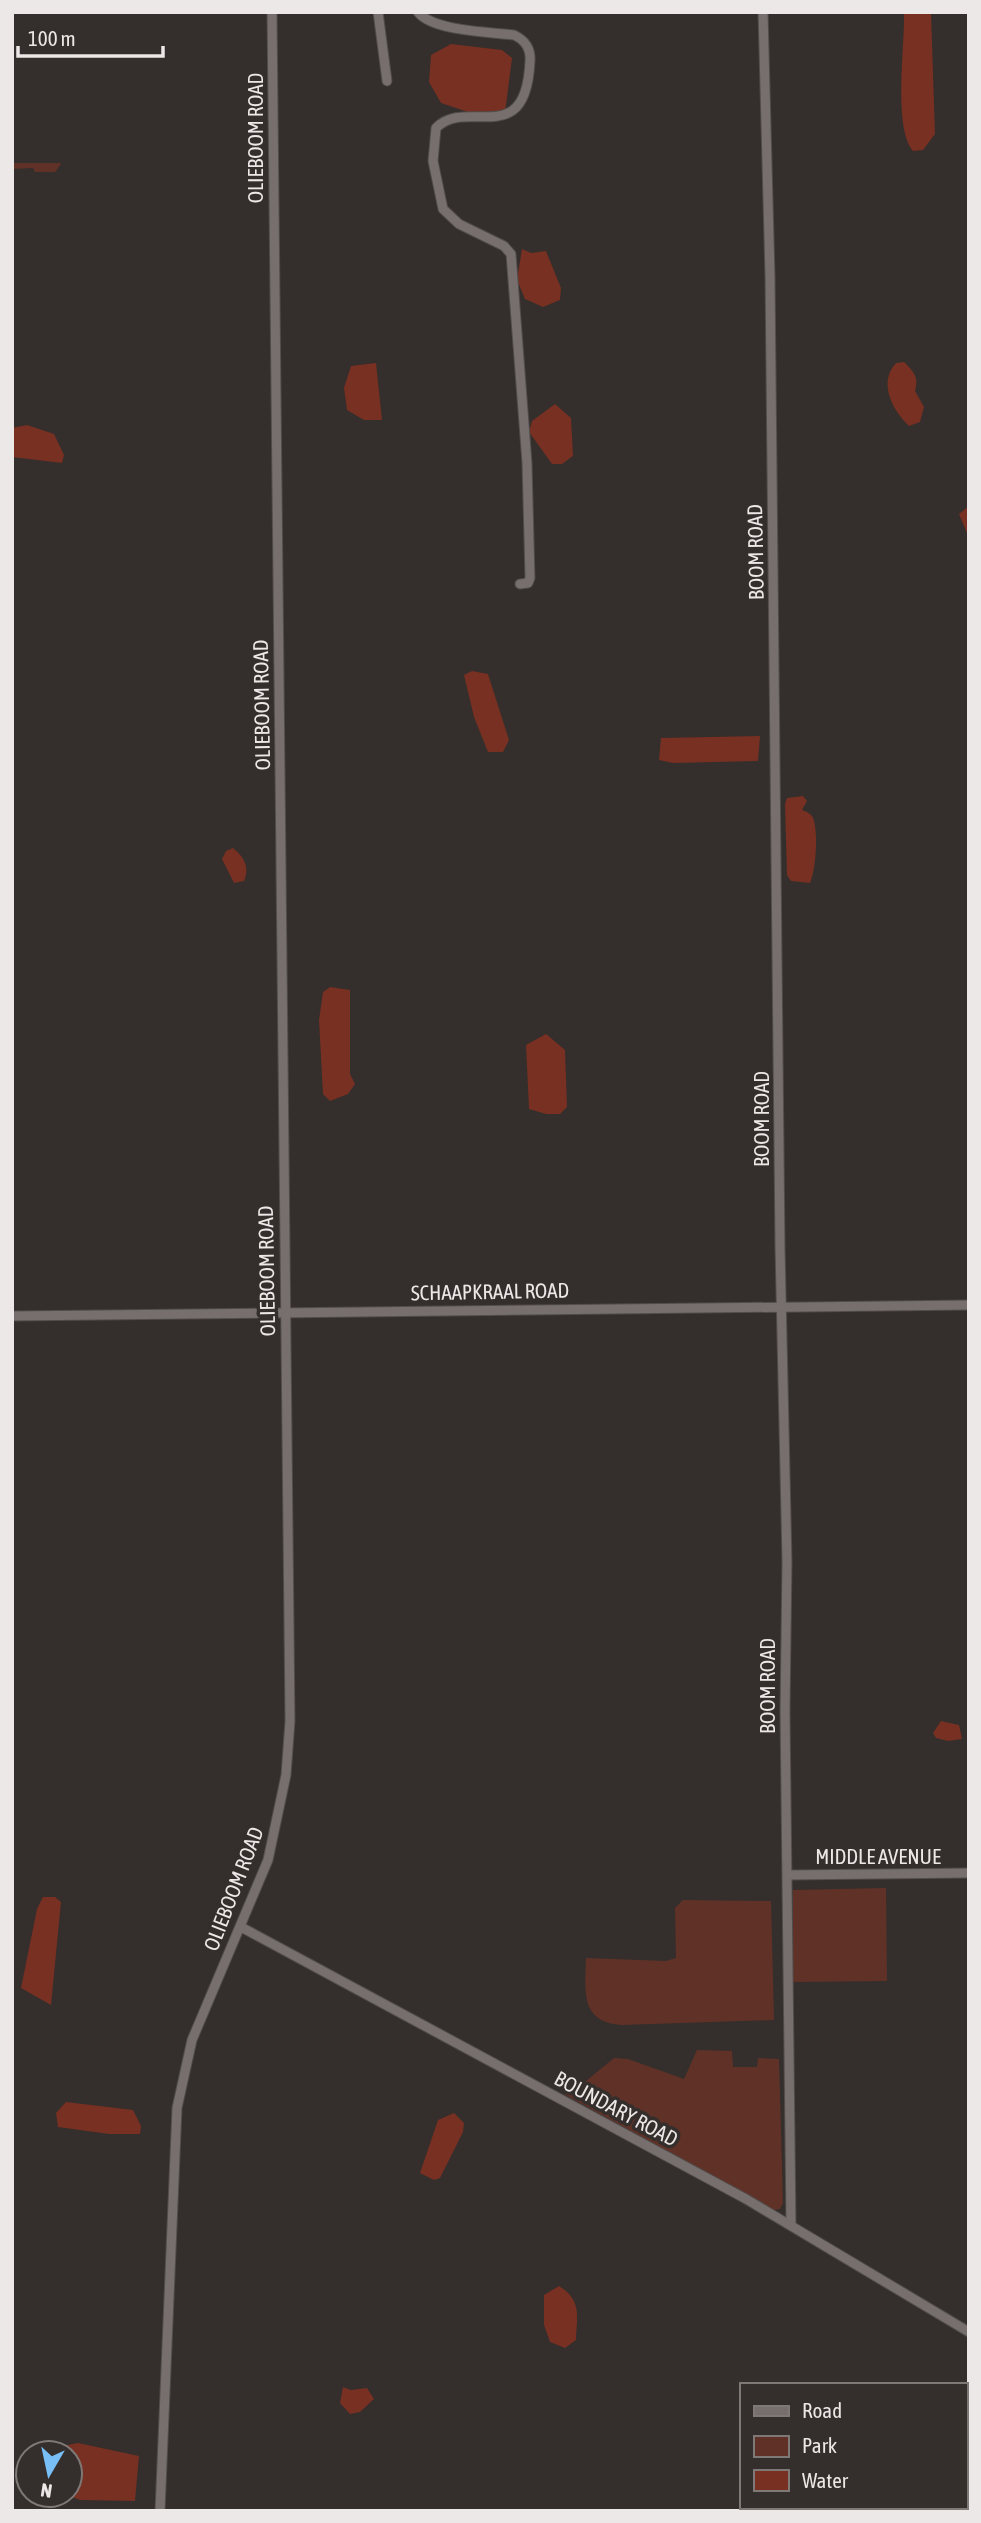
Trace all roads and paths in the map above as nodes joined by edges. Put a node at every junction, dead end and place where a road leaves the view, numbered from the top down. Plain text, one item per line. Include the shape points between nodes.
1 (272, 12) edge
2 (378, 12) edge
3 (418, 12) edge
4 (763, 12) edge
5 (387, 80) dead end
6 (520, 584) dead end
7 (969, 1304) edge
8 (782, 1306) junction
9 (285, 1312) junction
10 (12, 1315) edge
11 (969, 1873) edge
12 (788, 1875) junction
13 (241, 1927) junction
14 (791, 2225) junction
15 (969, 2332) edge
16 (160, 2511) edge

1 - 9 street, OLIEBOOM ROAD
2 - 5 street
3 - 6 street via 436,25 514,35 523,39 529,50 529,68 516,108 499,117 448,120 436,128 432,149 443,209 459,224 505,246 511,254 528,474 530,578
4 - 8 street, BOOM ROAD
7 - 8 street, SCHAAPKRAAL ROAD
8 - 9 street, SCHAAPKRAAL ROAD
8 - 12 street, BOOM ROAD
9 - 10 street, SCHAAPKRAAL ROAD
9 - 13 street, OLIEBOOM ROAD via 290,1721 286,1775 268,1860
11 - 12 street, MIDDLE AVENUE
12 - 14 street, BOOM ROAD
13 - 14 street, BOUNDARY ROAD
13 - 16 street, OLIEBOOM ROAD via 192,2040 177,2108
14 - 15 street, BOUNDARY ROAD

